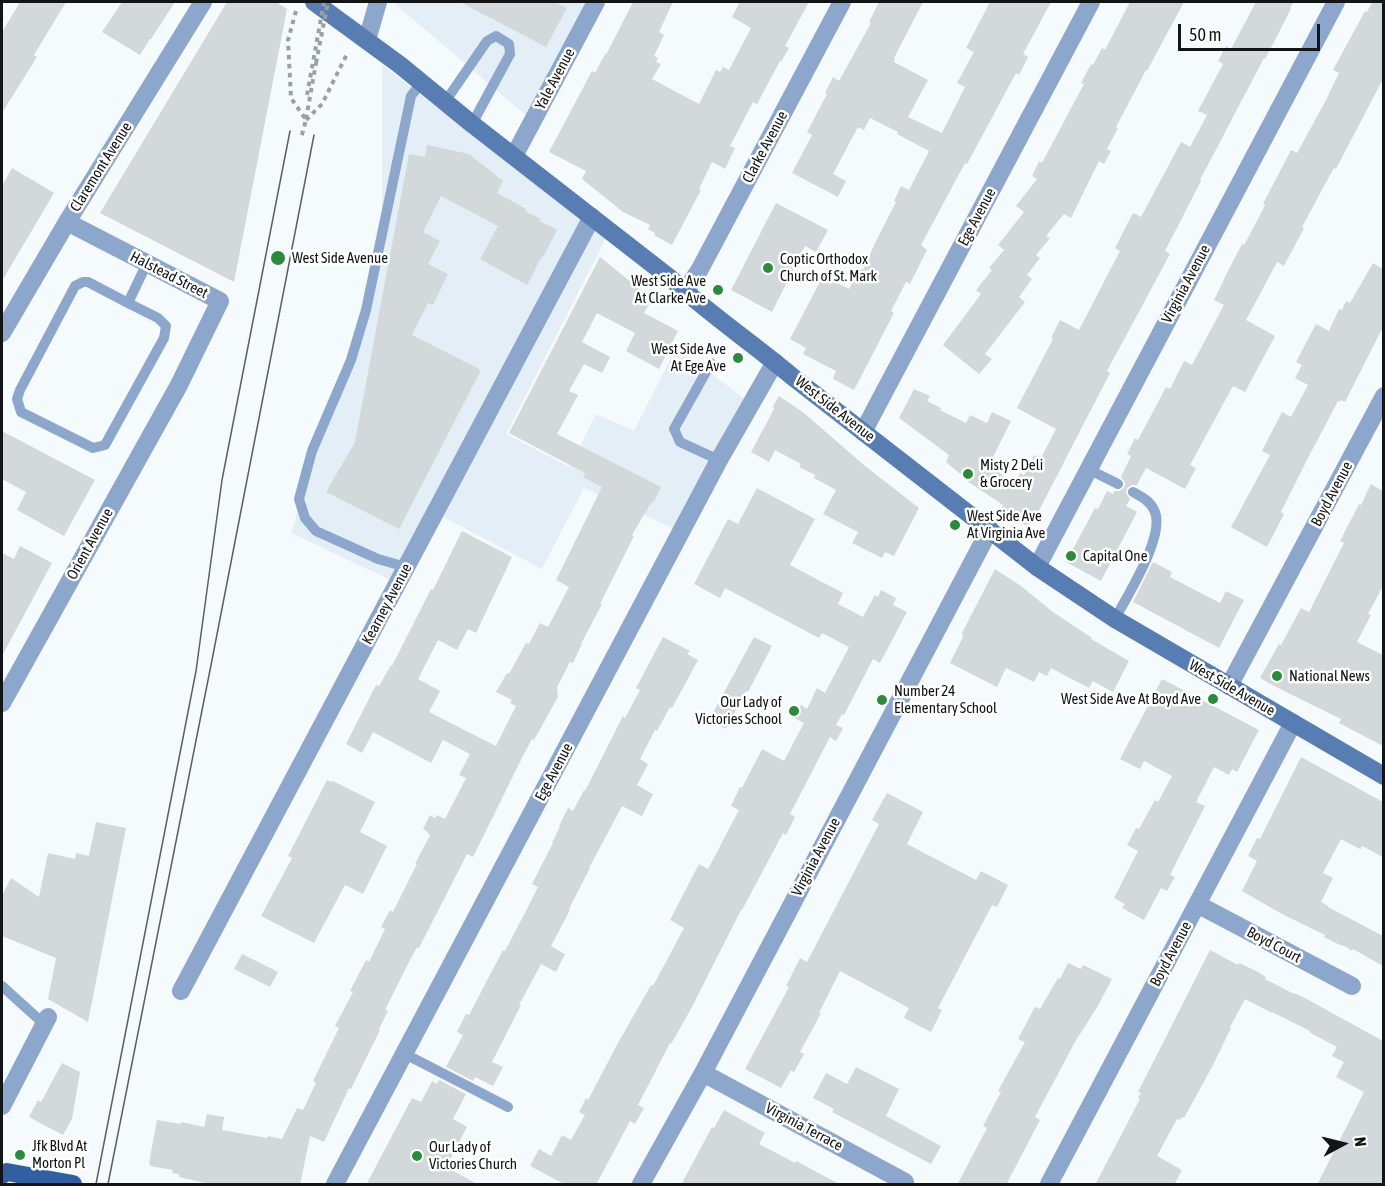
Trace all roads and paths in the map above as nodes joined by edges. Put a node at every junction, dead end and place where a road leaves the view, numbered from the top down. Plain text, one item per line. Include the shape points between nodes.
1 (203, 2) edge
2 (315, 2) edge
3 (328, 2) edge
4 (378, 2) edge
5 (596, 2) edge
6 (842, 2) edge
7 (1091, 2) edge
8 (1336, 2) edge
9 (296, 11) dead end
10 (339, 19) junction
11 (367, 40) junction
12 (348, 52) dead end
13 (421, 83) junction
14 (307, 95) dead end
15 (445, 102) junction
16 (306, 120) junction
17 (472, 124) junction
18 (301, 138) dead end
19 (514, 156) junction
20 (592, 218) junction
21 (67, 222) junction
22 (147, 263) junction
23 (685, 292) junction
24 (128, 303) junction
25 (2, 333) edge
26 (775, 362) junction
27 (711, 363) dead end
28 (179, 385) joint
29 (1383, 396) edge
30 (863, 432) junction
31 (718, 460) junction
32 (1088, 470) junction
33 (1118, 484) dead end
34 (1133, 492) dead end
35 (990, 529) junction
36 (406, 567) junction
37 (1036, 567) junction
38 (1115, 619) junction
39 (1229, 686) junction
40 (2, 703) edge
41 (1293, 723) junction
42 (1383, 776) edge
43 (1197, 904) junction
44 (2, 986) edge
45 (1352, 986) dead end
46 (181, 991) dead end
47 (46, 1020) joint
48 (405, 1054) junction
49 (703, 1073) junction
50 (2, 1106) edge
51 (508, 1107) dead end
52 (2, 1175) edge
53 (905, 1182) dead end
54 (73, 1185) edge
55 (335, 1185) edge
56 (641, 1185) edge
57 (1049, 1185) edge

1 - 21 street, Claremont Avenue
2 - 10 main road, West Side Avenue
3 - 10 lane
3 - 14 path, bridge
3 - 16 path, bridge
4 - 11 street
5 - 19 street, Yale Avenue
6 - 23 street, Clarke Avenue
7 - 30 street, Ege Avenue
8 - 32 street, Virginia Avenue
9 - 16 path via 288,40 291,98
10 - 11 main road, West Side Avenue
11 - 13 main road, West Side Avenue
12 - 16 path via 322,104
13 - 15 main road, West Side Avenue
13 - 36 lane via 411,96 366,310 351,360 312,451 299,499 305,518 316,531
15 - 17 main road, West Side Avenue
15 - 17 lane via 487,41 496,36 509,44 510,54
16 - 18 path
17 - 19 main road, West Side Avenue
19 - 20 main road, West Side Avenue
20 - 23 main road, West Side Avenue
20 - 36 street, Kearney Avenue
21 - 22 street, Halstead Street
21 - 25 street, Claremont Avenue
22 - 24 lane
22 - 28 street, Halstead Street via 220,301
23 - 26 main road, West Side Avenue
24 - 24 lane via 88,282 75,286 20,390 17,399 21,412 93,448 105,445 164,338 166,326
26 - 30 main road, West Side Avenue
26 - 31 street, Ege Avenue
27 - 31 lane via 675,429 680,442
28 - 40 street, Orient Avenue
29 - 39 street, Boyd Avenue
30 - 35 main road, West Side Avenue
31 - 48 street, Ege Avenue
32 - 33 lane
32 - 37 street, Virginia Avenue
34 - 38 lane via 1147,500 1155,511 1156,531
35 - 37 main road, West Side Avenue
35 - 49 street, Virginia Avenue
36 - 46 street, Kearney Avenue
37 - 38 main road, West Side Avenue
38 - 39 main road, West Side Avenue
39 - 41 main road, West Side Avenue
41 - 42 main road, West Side Avenue
41 - 43 street, Boyd Avenue
43 - 45 street, Boyd Court
43 - 57 street, Boyd Avenue
44 - 47 lane
47 - 50 street
48 - 51 lane
48 - 55 street, Ege Avenue
49 - 53 street, Virginia Terrace
49 - 56 street, Virginia Avenue
52 - 54 main road via 7,1172

